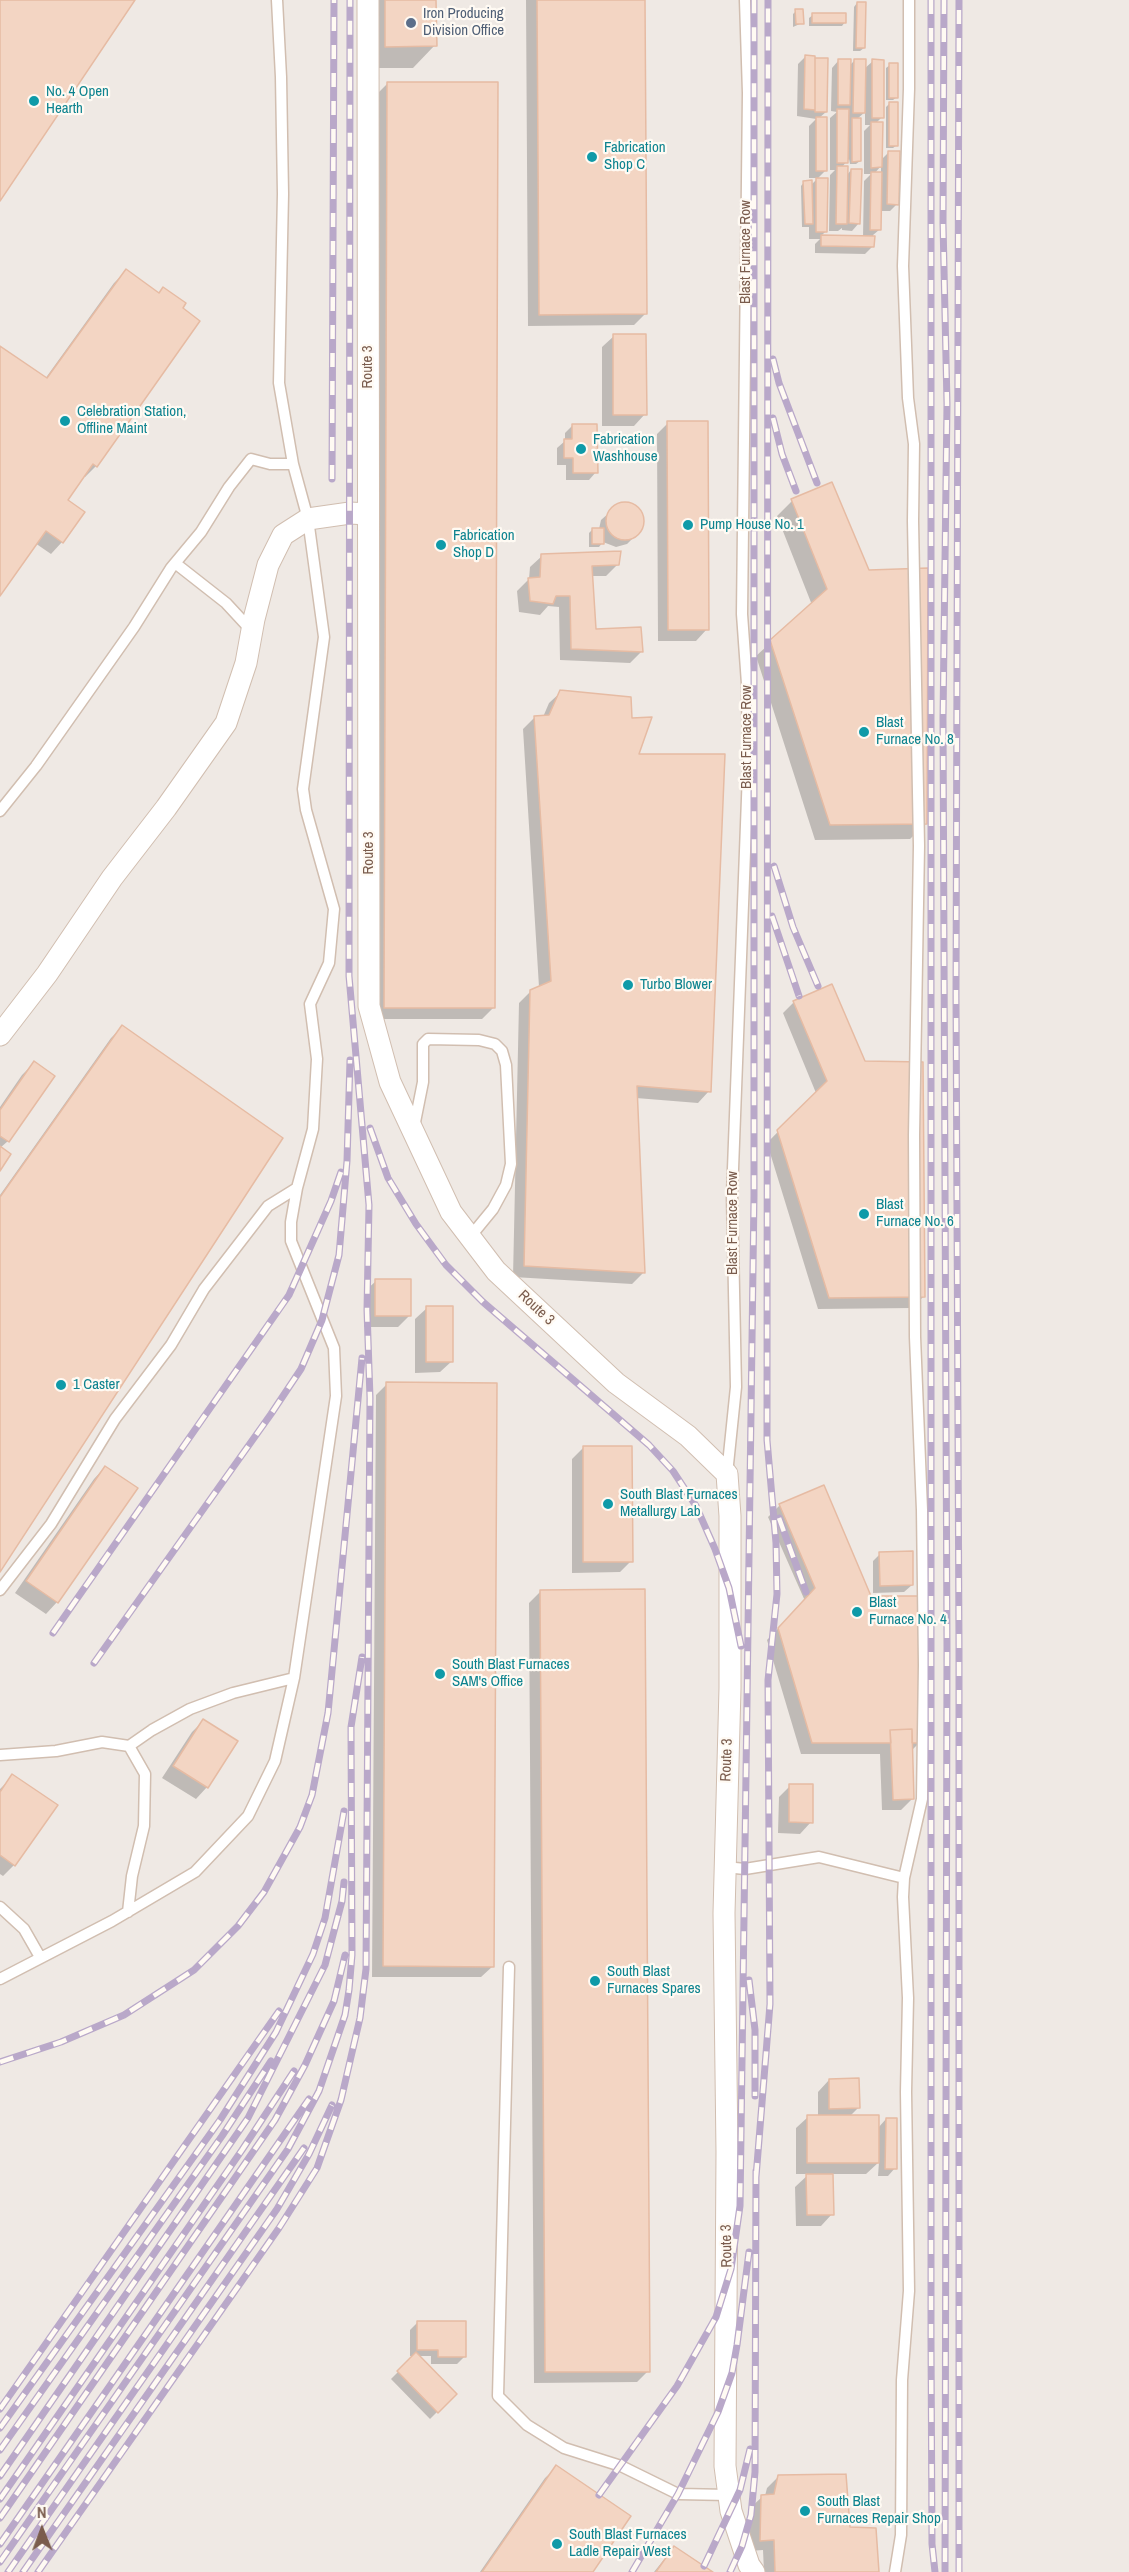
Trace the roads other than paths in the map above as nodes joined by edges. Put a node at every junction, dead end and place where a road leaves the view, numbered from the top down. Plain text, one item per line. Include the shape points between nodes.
1 (277, 0) edge
2 (368, 0) edge
3 (746, 0) edge
4 (909, 0) edge
5 (293, 464) junction
6 (368, 514) junction
7 (308, 519) junction
8 (175, 563) junction
9 (252, 631) junction
10 (0, 811) edge
11 (0, 1035) edge
12 (413, 1133) junction
13 (297, 1188) junction
14 (470, 1237) junction
15 (727, 1474) junction
16 (0, 1590) edge
17 (294, 1678) junction
18 (129, 1746) junction
19 (0, 1755) edge
20 (725, 1867) junction
21 (904, 1878) junction
22 (0, 1907) edge
23 (128, 1912) junction
24 (40, 1957) junction
25 (509, 1967) dead end
26 (0, 1979) edge
27 (729, 2495) junction
28 (754, 2572) edge
29 (895, 2572) edge

1 - 5 lane via 283,194 279,383
2 - 6 street, Route 3
3 - 15 lane, Blast Furnace Row via 742,614 748,772 732,1195 736,1387
4 - 21 lane via 903,266 908,399 914,444 919,846 915,1337 924,1665 922,1799
5 - 7 lane
5 - 8 lane via 251,459
6 - 7 street
6 - 12 street, Route 3 via 369,1006 390,1082
7 - 9 street via 283,535 268,565
7 - 13 lane via 324,637 303,789 334,909 328,963 310,1004 317,1059 313,1129
8 - 9 lane via 226,603
8 - 10 lane via 36,766
9 - 11 street via 226,723 112,878 48,974
12 - 14 street, Route 3 via 451,1212
12 - 14 lane via 423,1082 423,1044 428,1039 495,1044 506,1065 511,1164 506,1185 493,1209
13 - 16 lane via 268,1206 204,1289 171,1346 115,1419 51,1524
13 - 17 lane via 291,1240 334,1348 336,1396
14 - 15 street, Route 3 via 496,1271 616,1383 688,1436
15 - 20 street, Route 3 via 730,1688
17 - 18 lane via 232,1693 190,1709
17 - 23 lane via 275,1761 248,1816 195,1872
18 - 19 lane via 102,1742 56,1751
18 - 23 lane via 146,1774 144,1826
20 - 21 lane via 745,1869 819,1857
20 - 27 street, Route 3 via 725,2454
21 - 29 lane via 909,2291 902,2380 901,2535
22 - 24 lane via 24,1929
23 - 24 lane
24 - 26 lane
25 - 27 lane via 498,2396 527,2425 564,2448 621,2466 678,2494
27 - 28 street, Route 3 via 742,2546

